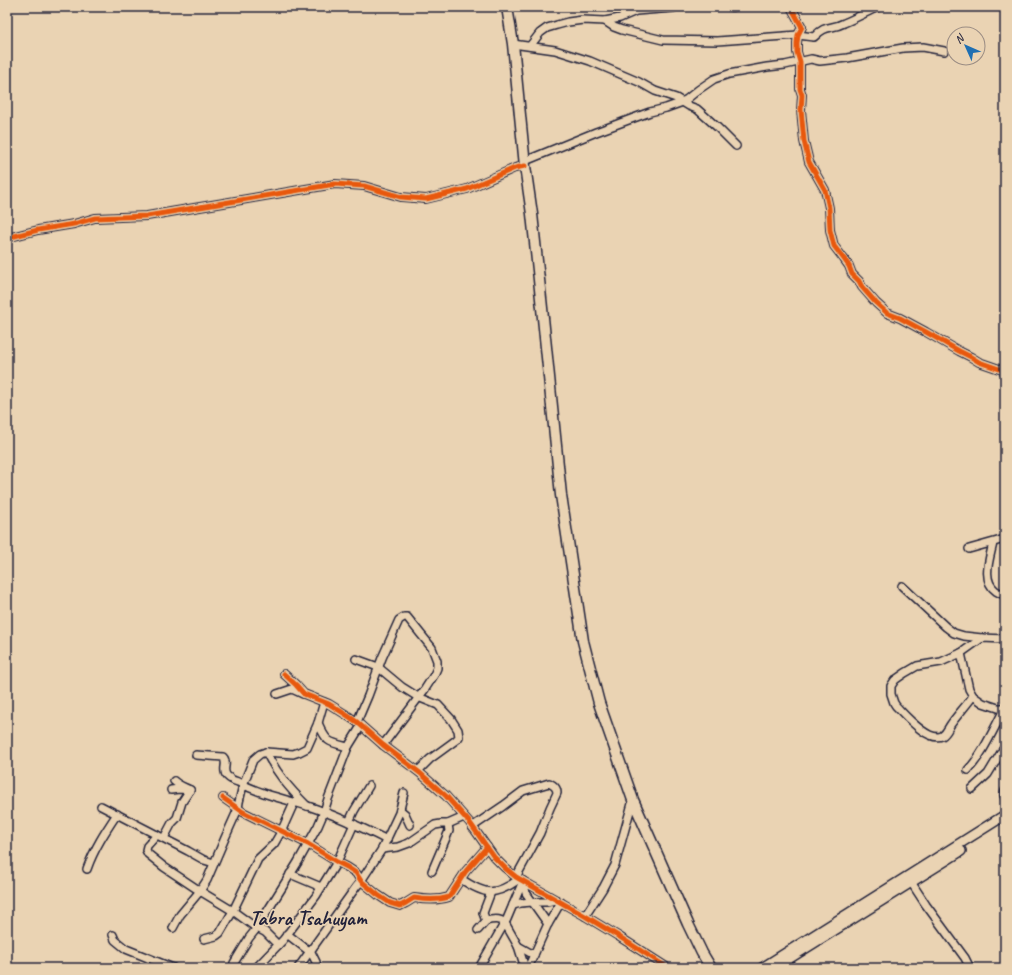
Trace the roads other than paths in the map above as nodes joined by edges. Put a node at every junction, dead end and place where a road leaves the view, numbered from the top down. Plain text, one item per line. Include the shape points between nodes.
1 (507, 7) edge
2 (676, 7) edge
3 (791, 7) edge
4 (878, 7) edge
5 (605, 21) junction
6 (798, 35) junction
7 (513, 44) junction
8 (530, 46) junction
9 (944, 51) dead end
10 (800, 62) junction
11 (682, 102) junction
12 (736, 146) dead end
13 (525, 164) junction
14 (7, 238) edge
15 (1005, 371) edge
16 (1005, 540) edge
17 (993, 543) junction
18 (969, 549) dead end
19 (902, 586) dead end
20 (1005, 595) edge
21 (982, 638) junction
22 (1005, 639) edge
23 (961, 653) junction
24 (356, 659) dead end
25 (378, 667) junction
26 (284, 674) dead end
27 (277, 694) dead end
28 (304, 694) junction
29 (973, 696) junction
30 (418, 697) junction
31 (324, 702) junction
32 (1005, 704) edge
33 (1005, 708) edge
34 (318, 723) junction
35 (359, 724) junction
36 (383, 745) junction
37 (1005, 746) edge
38 (348, 747) junction
39 (266, 752) junction
40 (196, 755) dead end
41 (968, 770) dead end
42 (418, 771) junction
43 (174, 781) dead end
44 (243, 785) junction
45 (369, 786) dead end
46 (972, 789) dead end
47 (171, 790) dead end
48 (190, 790) junction
49 (1005, 790) edge
50 (404, 793) dead end
51 (223, 798) dead end
52 (1005, 798) edge
53 (633, 800) junction
54 (294, 803) junction
55 (101, 806) dead end
56 (307, 806) junction
57 (238, 809) junction
58 (400, 810) junction
59 (324, 812) junction
60 (118, 814) junction
61 (1005, 815) edge
62 (464, 817) junction
63 (1005, 822) edge
64 (352, 823) junction
65 (448, 824) junction
66 (410, 825) dead end
67 (472, 827) junction
68 (281, 832) junction
69 (160, 836) junction
70 (387, 840) junction
71 (308, 844) junction
72 (487, 848) junction
73 (382, 849) junction
74 (337, 862) junction
75 (214, 863) junction
76 (86, 869) dead end
77 (432, 871) dead end
78 (290, 874) junction
79 (461, 879) junction
80 (519, 879) junction
81 (361, 881) junction
82 (912, 882) junction
83 (321, 887) junction
84 (200, 891) junction
85 (491, 892) junction
86 (559, 901) junction
87 (532, 902) junction
88 (513, 905) junction
89 (233, 911) junction
90 (585, 916) junction
91 (486, 921) junction
92 (505, 923) junction
93 (548, 924) junction
94 (173, 928) dead end
95 (257, 928) junction
96 (478, 930) dead end
97 (287, 934) junction
98 (113, 935) dead end
99 (204, 939) dead end
100 (278, 945) junction
101 (518, 946) junction
102 (310, 951) junction
103 (534, 955) junction
104 (234, 963) dead end
105 (173, 968) edge
106 (256, 968) edge
107 (298, 968) edge
108 (316, 968) edge
109 (480, 968) edge
110 (527, 968) edge
111 (668, 968) edge
112 (711, 968) edge
113 (762, 968) edge
114 (774, 968) edge
115 (970, 968) edge

1 - 7 highway
2 - 5 street via 636,11
3 - 6 street via 802,27
4 - 6 street via 842,24 827,27 814,37
5 - 6 street via 622,30 663,40 717,41
5 - 8 street via 582,20 547,28
6 - 10 street via 797,52
7 - 8 street
7 - 13 highway
8 - 11 street via 555,50 590,61
9 - 10 street via 923,47 903,48 847,58 811,59
10 - 11 street via 759,68 714,79
10 - 15 street via 801,110 809,162 825,190 834,246 852,274 887,313 979,362
11 - 12 street via 697,109
11 - 13 street via 596,132
13 - 14 street via 467,189 426,199 401,197 364,186 335,184 147,216 95,218
13 - 53 highway via 561,495 583,641 599,703
16 - 17 street
17 - 18 street
17 - 20 street via 988,580 996,591
19 - 21 street via 954,633
21 - 22 street
21 - 23 street
23 - 29 street
23 - 29 street via 941,662 917,666 900,677 891,686 894,703 926,733 938,737 945,734
24 - 25 street
25 - 30 street
25 - 30 street via 399,620 407,617 432,648 437,660 434,675
25 - 35 street
26 - 28 street
27 - 28 street via 292,689
28 - 31 street
29 - 33 street via 984,703
30 - 36 street
30 - 42 street via 438,705 458,730 456,740
31 - 34 street
31 - 35 street
32 - 33 street
33 - 41 street
34 - 38 street via 327,740
34 - 39 street via 307,748 293,754
35 - 36 street
35 - 38 street
36 - 42 street
37 - 46 street via 988,774
38 - 59 street
39 - 44 street via 253,760
39 - 56 street via 288,786
40 - 44 street via 223,757 226,761 225,774
42 - 62 street via 446,796
43 - 48 street
44 - 54 street
44 - 57 street
45 - 64 street via 354,812
47 - 48 street
48 - 69 street via 182,802 177,818
49 - 52 street
50 - 58 street
51 - 57 street
53 - 90 street via 615,864
53 - 112 highway via 688,924
54 - 56 street
54 - 68 street
55 - 60 street
56 - 59 street
57 - 68 street
57 - 75 street
58 - 66 street
58 - 70 street
59 - 64 street
59 - 71 street
60 - 69 street
60 - 76 street via 103,835
61 - 113 main road
62 - 65 street
62 - 67 street
63 - 82 main road
64 - 70 street
64 - 74 street
65 - 73 street via 435,825 410,844
65 - 77 street via 449,831
67 - 72 street
67 - 80 street via 523,791 549,783 554,786 557,793
68 - 71 street
68 - 89 street via 274,844 258,859
69 - 75 street
69 - 84 street via 147,846 148,854
70 - 73 street
71 - 74 street
71 - 78 street
72 - 79 street
72 - 80 street
73 - 81 street
74 - 81 street via 356,873
74 - 83 street
75 - 84 street
78 - 83 street
78 - 95 street
79 - 81 street via 449,897 438,900 414,898 400,906 390,903
79 - 85 street via 474,887
80 - 85 street via 498,892
80 - 86 street
80 - 87 street
80 - 88 street
81 - 102 street
82 - 114 main road
82 - 115 street
83 - 97 street
84 - 89 street
84 - 94 street via 180,915
85 - 91 street via 483,913
86 - 87 street
86 - 90 street
86 - 93 street
87 - 88 street
87 - 93 street
88 - 92 street
89 - 95 street
89 - 99 street via 220,933
90 - 111 street
91 - 92 street via 497,919
91 - 96 street
92 - 101 street
92 - 109 street
93 - 103 street
95 - 100 street
95 - 104 street
97 - 100 street
97 - 102 street
98 - 105 street via 115,940 126,948
100 - 106 street
101 - 103 street
101 - 110 street
102 - 107 street
102 - 108 street
103 - 110 street

